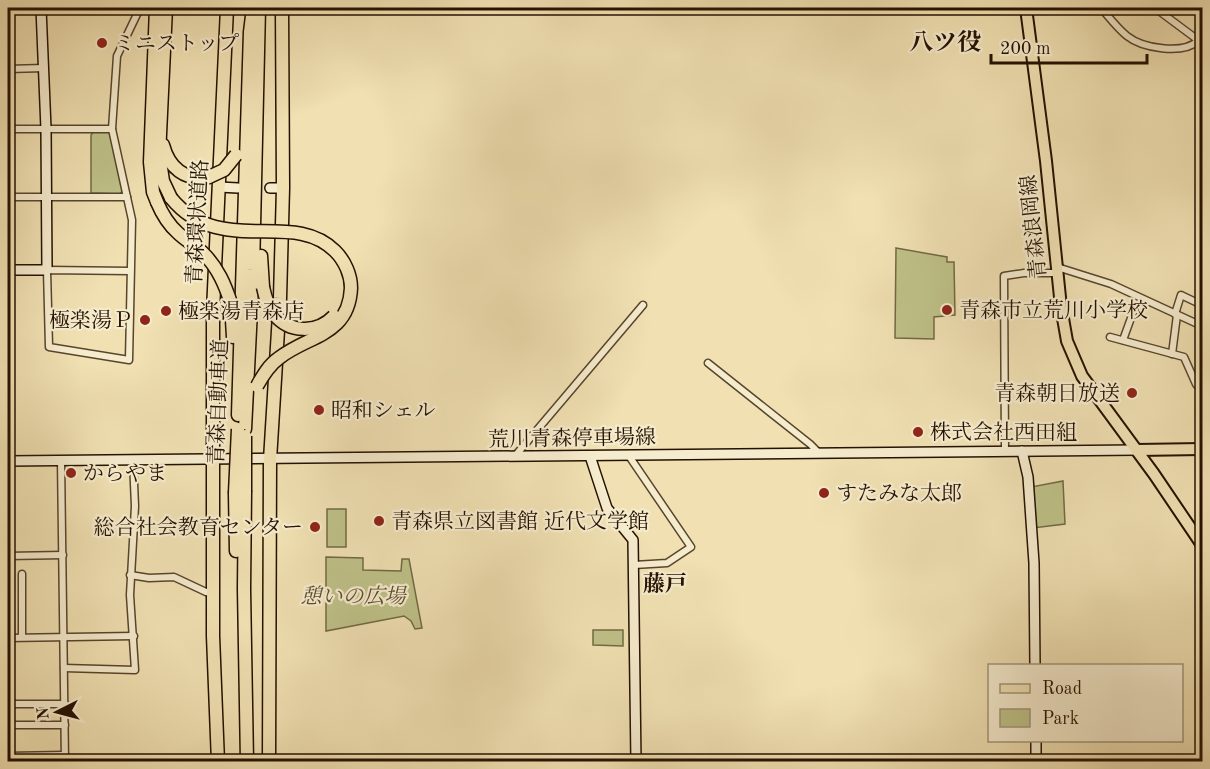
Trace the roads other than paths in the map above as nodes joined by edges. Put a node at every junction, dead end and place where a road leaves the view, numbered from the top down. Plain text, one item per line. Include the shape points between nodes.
1 (41, 8) edge
2 (140, 8) edge
3 (156, 8) edge
4 (166, 8) edge
5 (226, 8) edge
6 (253, 8) edge
7 (259, 8) edge
8 (282, 8) edge
9 (1026, 8) edge
10 (1101, 8) edge
11 (1155, 8) edge
12 (1200, 42) edge
13 (44, 68) junction
14 (8, 69) edge
15 (253, 115) junction
16 (8, 129) edge
17 (46, 129) junction
18 (112, 129) junction
19 (161, 138) junction
20 (219, 187) junction
21 (238, 188) dead end
22 (127, 196) junction
23 (8, 197) edge
24 (47, 197) junction
25 (165, 201) junction
26 (8, 270) edge
27 (47, 270) junction
28 (1057, 270) junction
29 (130, 271) junction
30 (643, 304) dead end
31 (1135, 306) dead end
32 (1203, 306) edge
33 (1176, 314) junction
34 (1203, 326) edge
35 (1110, 337) dead end
36 (1123, 340) junction
37 (1173, 354) junction
38 (708, 363) dead end
39 (1203, 391) edge
40 (242, 429) junction
41 (1203, 449) edge
42 (1137, 450) junction
43 (1005, 451) junction
44 (1022, 452) junction
45 (819, 453) junction
46 (590, 456) junction
47 (628, 456) junction
48 (515, 457) junction
49 (62, 460) junction
50 (213, 460) junction
51 (270, 460) junction
52 (8, 461) edge
53 (133, 461) junction
54 (238, 490) junction
55 (1203, 545) edge
56 (63, 555) junction
57 (8, 556) edge
58 (634, 565) junction
59 (22, 574) dead end
60 (130, 575) junction
61 (212, 593) junction
62 (134, 636) junction
63 (22, 637) junction
64 (64, 637) junction
65 (8, 638) edge
66 (1035, 664) edge
67 (64, 668) junction
68 (8, 704) edge
69 (64, 704) junction
70 (8, 716) edge
71 (65, 725) junction
72 (1036, 742) edge
73 (8, 756) edge
74 (65, 758) edge
75 (218, 762) edge
76 (246, 762) edge
77 (269, 762) edge
78 (636, 762) edge
79 (1036, 762) edge

1 - 13 main road
2 - 18 street via 117,56
3 - 25 highway via 151,129 157,179
4 - 19 highway
5 - 20 highway, 青森環状道路
6 - 15 highway, 青森自動車道
7 - 15 highway, 青森自動車道
8 - 51 highway via 277,188 279,298
9 - 28 main road, 青森浪岡線
10 - 12 street via 1126,35 1138,41 1166,49
11 - 12 street
13 - 14 street
13 - 17 main road
15 - 19 highway, bridge via 236,155 224,170 209,177 182,174 166,155
15 - 25 highway, bridge via 263,287 266,299 275,316 293,327 315,328 332,319 345,292 342,270 322,247 302,240 236,237 203,231 187,223
15 - 40 highway, 青森自動車道 via 253,270
16 - 17 street
17 - 18 street
17 - 24 main road
18 - 22 street
19 - 25 highway
20 - 21 main road
20 - 50 highway, 青森環状道路 via 213,280
22 - 24 street
22 - 29 street via 132,220
23 - 24 street
24 - 27 main road
25 - 40 highway, bridge via 169,223 204,253 225,285 231,303
25 - 40 highway, bridge via 205,225 311,236 331,247 345,264 351,286 341,318 326,333 279,358 267,370
26 - 27 main road
27 - 29 street
27 - 29 street via 49,348 129,360
28 - 33 street via 1111,284
28 - 42 main road, 青森浪岡線 via 1063,324 1076,364
28 - 43 street via 1004,276
30 - 48 street
31 - 36 street
32 - 33 street via 1181,296
33 - 34 street
33 - 37 street
35 - 36 street
36 - 37 street
37 - 39 street via 1184,357
38 - 45 street
40 - 54 highway, 青森自動車道, bridge
40 - 54 highway, 青森自動車道, bridge via 245,466
41 - 42 main road
42 - 44 main road, 荒川青森停車場線
42 - 55 main road, 青森浪岡線
43 - 44 main road, 荒川青森停車場線
43 - 45 main road, 荒川青森停車場線
44 - 66 main road via 1028,477 1034,563
45 - 47 main road, 荒川青森停車場線
46 - 47 main road, 荒川青森停車場線
46 - 48 main road, 荒川青森停車場線
46 - 58 main road via 608,508 633,540
47 - 58 street via 691,547 668,563
48 - 51 main road, 荒川青森停車場線
49 - 52 main road, 荒川青森停車場線
49 - 53 main road, 荒川青森停車場線
49 - 56 street
50 - 51 main road, 荒川青森停車場線
50 - 53 main road, 荒川青森停車場線
50 - 61 highway, 青森環状道路
51 - 77 highway
53 - 60 street via 135,506
54 - 76 highway, 青森自動車道 via 244,580
56 - 57 street
56 - 64 street
58 - 78 main road
59 - 63 street
60 - 61 street via 174,577
60 - 62 street
61 - 75 highway, 青森環状道路
62 - 64 street
62 - 67 street via 135,670
63 - 64 street
63 - 65 street
64 - 67 street
67 - 69 street
68 - 69 street
69 - 71 street
70 - 71 street via 8,725
71 - 74 street
72 - 79 main road
73 - 74 street

